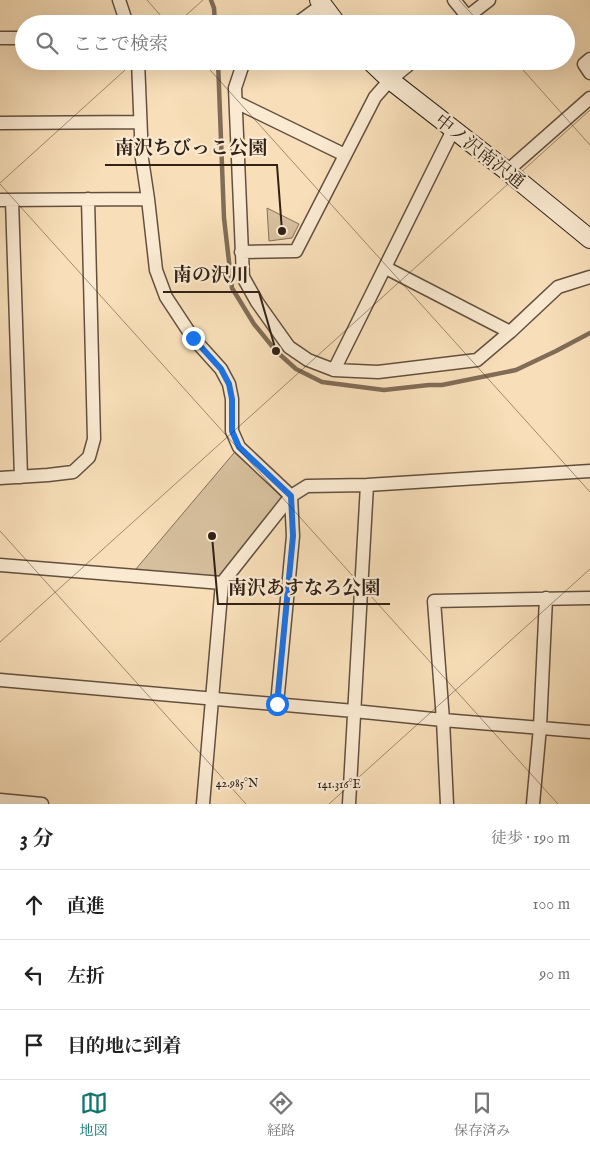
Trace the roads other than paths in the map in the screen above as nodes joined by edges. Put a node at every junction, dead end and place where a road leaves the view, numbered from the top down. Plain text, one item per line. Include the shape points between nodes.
1 (119, 0) edge
2 (454, 0) edge
3 (489, 0) edge
4 (321, 2) edge
5 (124, 15) edge
6 (306, 15) edge
7 (330, 15) edge
8 (461, 15) edge
9 (470, 15) edge
10 (0, 38) edge
11 (15, 38) edge
12 (590, 59) edge
13 (138, 70) edge
14 (241, 70) edge
15 (379, 70) edge
16 (402, 70) edge
17 (590, 73) edge
18 (390, 80) junction
19 (590, 98) edge
20 (236, 102) junction
21 (140, 122) junction
22 (0, 123) edge
23 (453, 130) junction
24 (345, 156) junction
25 (507, 171) junction
26 (88, 199) junction
27 (148, 199) junction
28 (6, 200) edge
29 (590, 240) edge
30 (241, 252) junction
31 (386, 268) junction
32 (590, 277) edge
33 (510, 332) junction
34 (334, 370) junction
35 (590, 471) edge
36 (21, 477) junction
37 (0, 478) edge
38 (367, 485) junction
39 (291, 496) junction
40 (0, 565) edge
41 (222, 583) junction
42 (546, 598) junction
43 (590, 598) edge
44 (0, 680) edge
45 (211, 699) junction
46 (277, 704) junction
47 (354, 711) junction
48 (443, 720) junction
49 (540, 727) junction
50 (590, 732) edge
51 (0, 800) edge
52 (42, 804) edge
53 (203, 804) edge
54 (348, 804) edge
55 (447, 804) edge
56 (534, 804) edge

1 - 5 street
2 - 8 street
3 - 9 street
4 - 6 street
4 - 7 street
10 - 11 street
12 - 17 street via 584,64
13 - 21 street
14 - 20 street via 235,88
15 - 18 street, 中ノ沢南沢通
16 - 18 street
18 - 23 street, 中ノ沢南沢通
18 - 24 street via 375,97
19 - 25 street
20 - 24 street
20 - 30 street
21 - 22 street
21 - 27 street
23 - 25 street, 中ノ沢南沢通
23 - 31 street
24 - 30 street via 296,251
25 - 29 street, 中ノ沢南沢通
26 - 27 street
26 - 28 street
26 - 36 street via 94,439 89,457 73,472
27 - 39 street via 156,270 166,297 229,384 232,431 239,447
28 - 36 street
30 - 34 street via 243,277 289,347 308,360
31 - 33 street
31 - 34 street
32 - 33 street via 558,287
33 - 34 street via 477,360 378,372
35 - 38 street
36 - 37 street
38 - 39 street via 306,486
38 - 47 street
39 - 41 street
39 - 46 street via 293,536
40 - 41 street
41 - 45 street
42 - 43 street
42 - 48 street via 434,601
42 - 49 street
44 - 45 street
45 - 46 street
45 - 53 street
46 - 47 street
47 - 48 street
47 - 54 street
48 - 49 street
48 - 55 street
49 - 50 street
49 - 56 street
51 - 52 street

